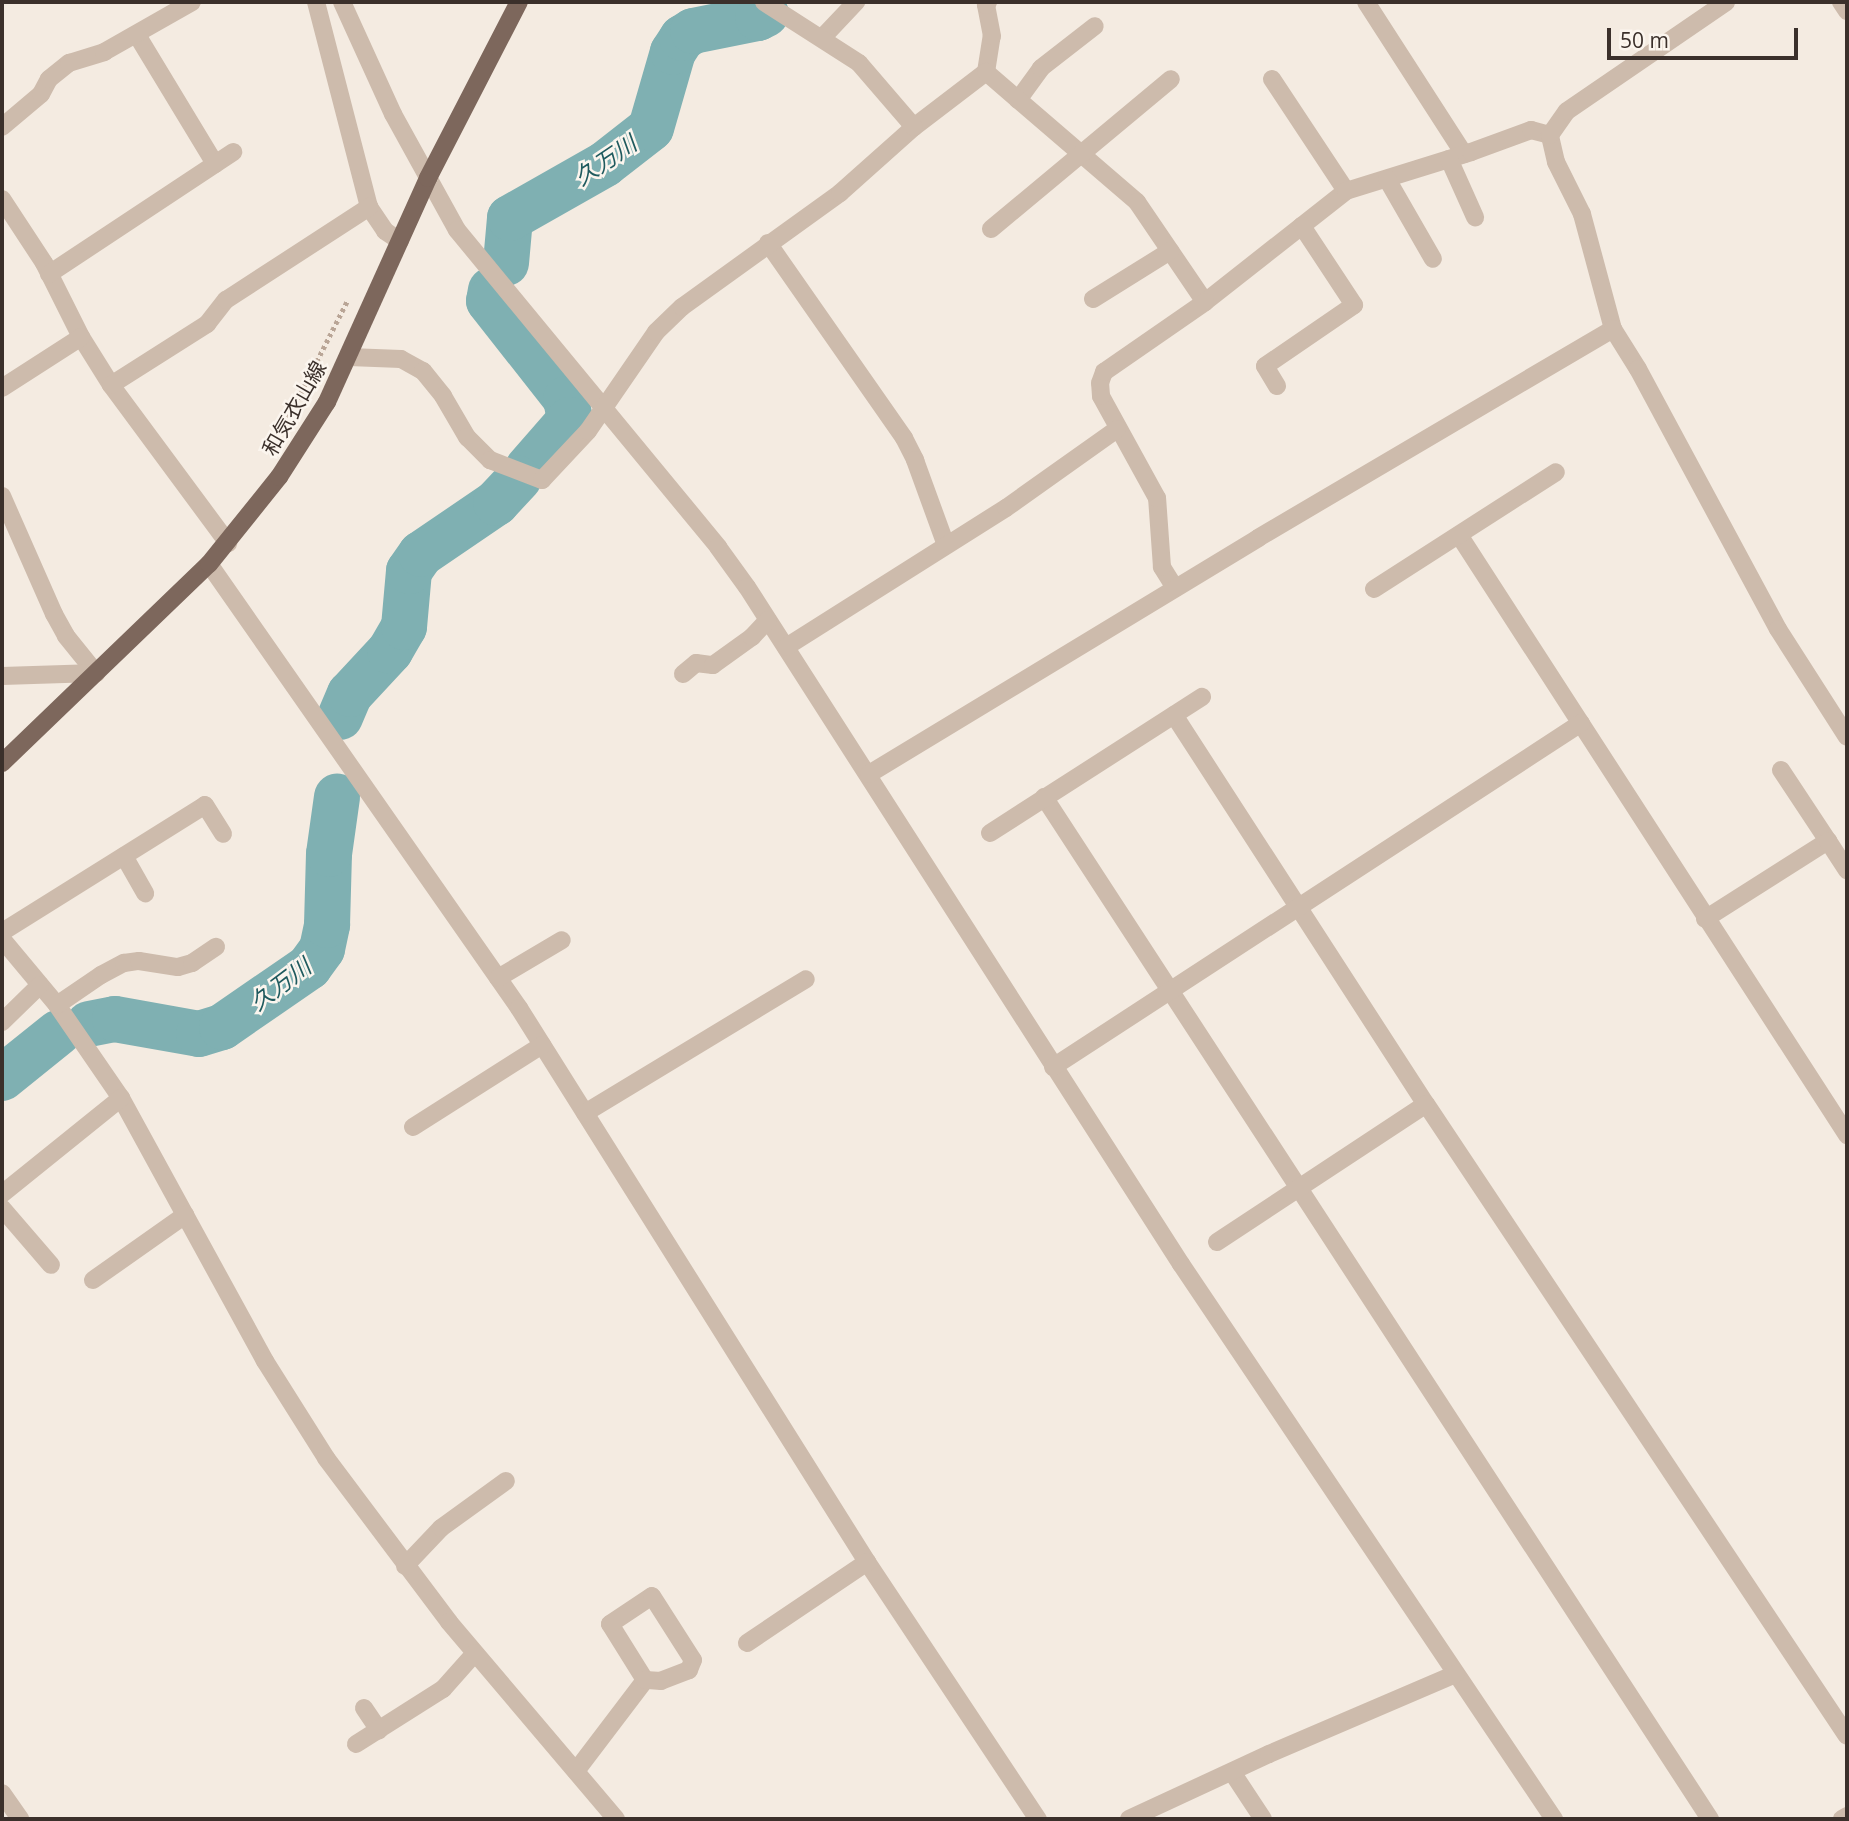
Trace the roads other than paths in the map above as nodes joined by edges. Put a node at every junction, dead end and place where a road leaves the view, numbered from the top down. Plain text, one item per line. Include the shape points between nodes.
1 (192, 2) edge
2 (316, 2) edge
3 (342, 2) edge
4 (520, 2) edge
5 (764, 2) edge
6 (856, 2) edge
7 (988, 2) edge
8 (1366, 2) edge
9 (1726, 2) edge
10 (1841, 2) edge
11 (1847, 11) edge
12 (1095, 26) dead end
13 (137, 35) junction
14 (822, 38) junction
15 (985, 72) junction
16 (1171, 79) dead end
17 (1272, 79) dead end
18 (1018, 100) junction
19 (2, 127) edge
20 (914, 127) junction
21 (1550, 135) junction
22 (233, 152) dead end
23 (1080, 152) junction
24 (1457, 157) junction
25 (215, 164) junction
26 (428, 178) junction
27 (1387, 179) junction
28 (1346, 191) junction
29 (2, 199) edge
30 (369, 207) junction
31 (1475, 217) dead end
32 (1302, 226) junction
33 (991, 229) dead end
34 (400, 241) junction
35 (768, 243) junction
36 (1170, 251) junction
37 (1433, 259) dead end
38 (49, 274) junction
39 (1093, 299) dead end
40 (1205, 302) junction
41 (1613, 329) junction
42 (81, 337) junction
43 (349, 357) junction
44 (111, 385) junction
45 (1277, 386) dead end
46 (2, 388) edge
47 (604, 409) junction
48 (1117, 429) junction
49 (1556, 472) dead end
50 (2, 496) edge
51 (1459, 535) junction
52 (228, 543) junction
53 (946, 545) junction
54 (209, 564) junction
55 (1175, 588) junction
56 (1374, 589) dead end
57 (768, 620) junction
58 (786, 647) junction
59 (96, 673) junction
60 (683, 674) dead end
61 (2, 676) edge
62 (1202, 697) dead end
63 (1174, 715) junction
64 (1581, 723) junction
65 (1847, 737) edge
66 (2, 763) edge
67 (1781, 770) dead end
68 (869, 774) junction
69 (1044, 797) junction
70 (990, 833) dead end
71 (223, 834) dead end
72 (1828, 841) junction
73 (124, 856) junction
74 (1847, 870) edge
75 (145, 893) dead end
76 (1298, 907) junction
77 (1705, 919) junction
78 (2, 939) edge
79 (562, 940) dead end
80 (216, 947) dead end
81 (498, 978) junction
82 (806, 979) dead end
83 (40, 985) junction
84 (1171, 991) junction
85 (57, 1006) junction
86 (2, 1023) edge
87 (542, 1045) junction
88 (1052, 1067) junction
89 (121, 1098) junction
90 (1426, 1104) junction
91 (586, 1113) junction
92 (413, 1127) dead end
93 (1847, 1135) edge
94 (1299, 1186) junction
95 (2, 1194) edge
96 (2, 1208) edge
97 (185, 1215) junction
98 (1217, 1242) dead end
99 (51, 1265) dead end
100 (93, 1280) dead end
101 (506, 1481) dead end
102 (867, 1562) junction
103 (405, 1566) junction
104 (747, 1643) dead end
105 (475, 1653) junction
106 (1456, 1674) junction
107 (645, 1680) junction
108 (364, 1708) dead end
109 (379, 1730) junction
110 (1847, 1736) edge
111 (356, 1744) dead end
112 (576, 1771) junction
113 (1232, 1772) junction
114 (2, 1793) edge
115 (1847, 1816) edge
116 (20, 1819) edge
117 (616, 1819) edge
118 (1038, 1819) edge
119 (1129, 1819) edge
120 (1263, 1819) edge
121 (1554, 1819) edge
122 (1710, 1819) edge
123 (1842, 1819) edge

1 - 13 street
2 - 30 street
3 - 26 street
4 - 26 main road, 和気衣山線
5 - 14 street
6 - 14 street
7 - 15 street via 992,36
8 - 24 street
9 - 21 street via 1567,111
10 - 11 street
12 - 18 street via 1041,68
13 - 19 street via 69,63
13 - 25 street
14 - 20 street via 859,63
15 - 18 street
15 - 20 street
16 - 23 street
17 - 28 street
18 - 23 street
20 - 35 street via 840,192
21 - 24 street via 1531,130
21 - 41 street via 1556,162 1582,214
22 - 25 street
23 - 33 street
23 - 36 street via 1137,202
24 - 27 street
24 - 31 street
25 - 38 street
26 - 34 main road, 和気衣山線
26 - 47 street via 457,230
27 - 28 street
27 - 37 street
28 - 32 street
29 - 38 street
30 - 34 street via 385,231
30 - 44 street via 226,300 206,324
32 - 40 street
32 - 45 street via 1354,305 1265,366
34 - 43 main road, 和気衣山線
35 - 47 street via 656,332
35 - 53 street via 904,438
36 - 39 street
36 - 40 street
38 - 42 street
40 - 48 street via 1104,372 1101,396
41 - 55 street
41 - 65 street via 1779,629
42 - 44 street
42 - 46 street
43 - 47 street via 401,359 423,371 467,437 490,460 542,480
43 - 52 main road, 和気衣山線 via 327,402 279,477
44 - 52 street
47 - 57 street via 718,547
48 - 53 street
48 - 55 street via 1157,498 1162,567
49 - 51 street
50 - 59 street via 54,614
51 - 56 street
51 - 64 street
52 - 54 main road, 和気衣山線
53 - 58 street
54 - 59 main road, 和気衣山線
54 - 81 street
55 - 68 street
57 - 58 street
57 - 60 street via 713,665 696,663
58 - 68 street
59 - 61 street
59 - 66 main road, 和気衣山線
62 - 63 street
63 - 69 street
63 - 76 street
64 - 76 street
64 - 77 street
67 - 72 street
68 - 88 street
69 - 70 street
69 - 84 street
71 - 73 street via 205,805
72 - 74 street
72 - 77 street
73 - 75 street
73 - 78 street
76 - 84 street
76 - 90 street
77 - 93 street
78 - 83 street
79 - 81 street
80 - 85 street via 178,967 139,961 124,964
81 - 87 street
82 - 91 street
83 - 85 street
83 - 86 street
84 - 88 street
84 - 94 street
85 - 89 street
87 - 91 street
87 - 92 street
88 - 106 street
89 - 95 street
89 - 97 street
90 - 94 street
90 - 110 street
91 - 102 street
94 - 98 street
94 - 122 street
96 - 99 street
97 - 100 street
97 - 103 street via 265,1361 326,1458
101 - 103 street via 442,1528
102 - 104 street
102 - 118 street
103 - 105 street
105 - 109 street via 443,1689
105 - 112 street
106 - 113 street
106 - 121 street
107 - 107 street via 610,1624 652,1597 693,1660 689,1670 680,1674 661,1681
107 - 112 street
108 - 109 street
109 - 111 street
112 - 117 street
113 - 119 street
113 - 120 street
114 - 116 street
115 - 123 street

